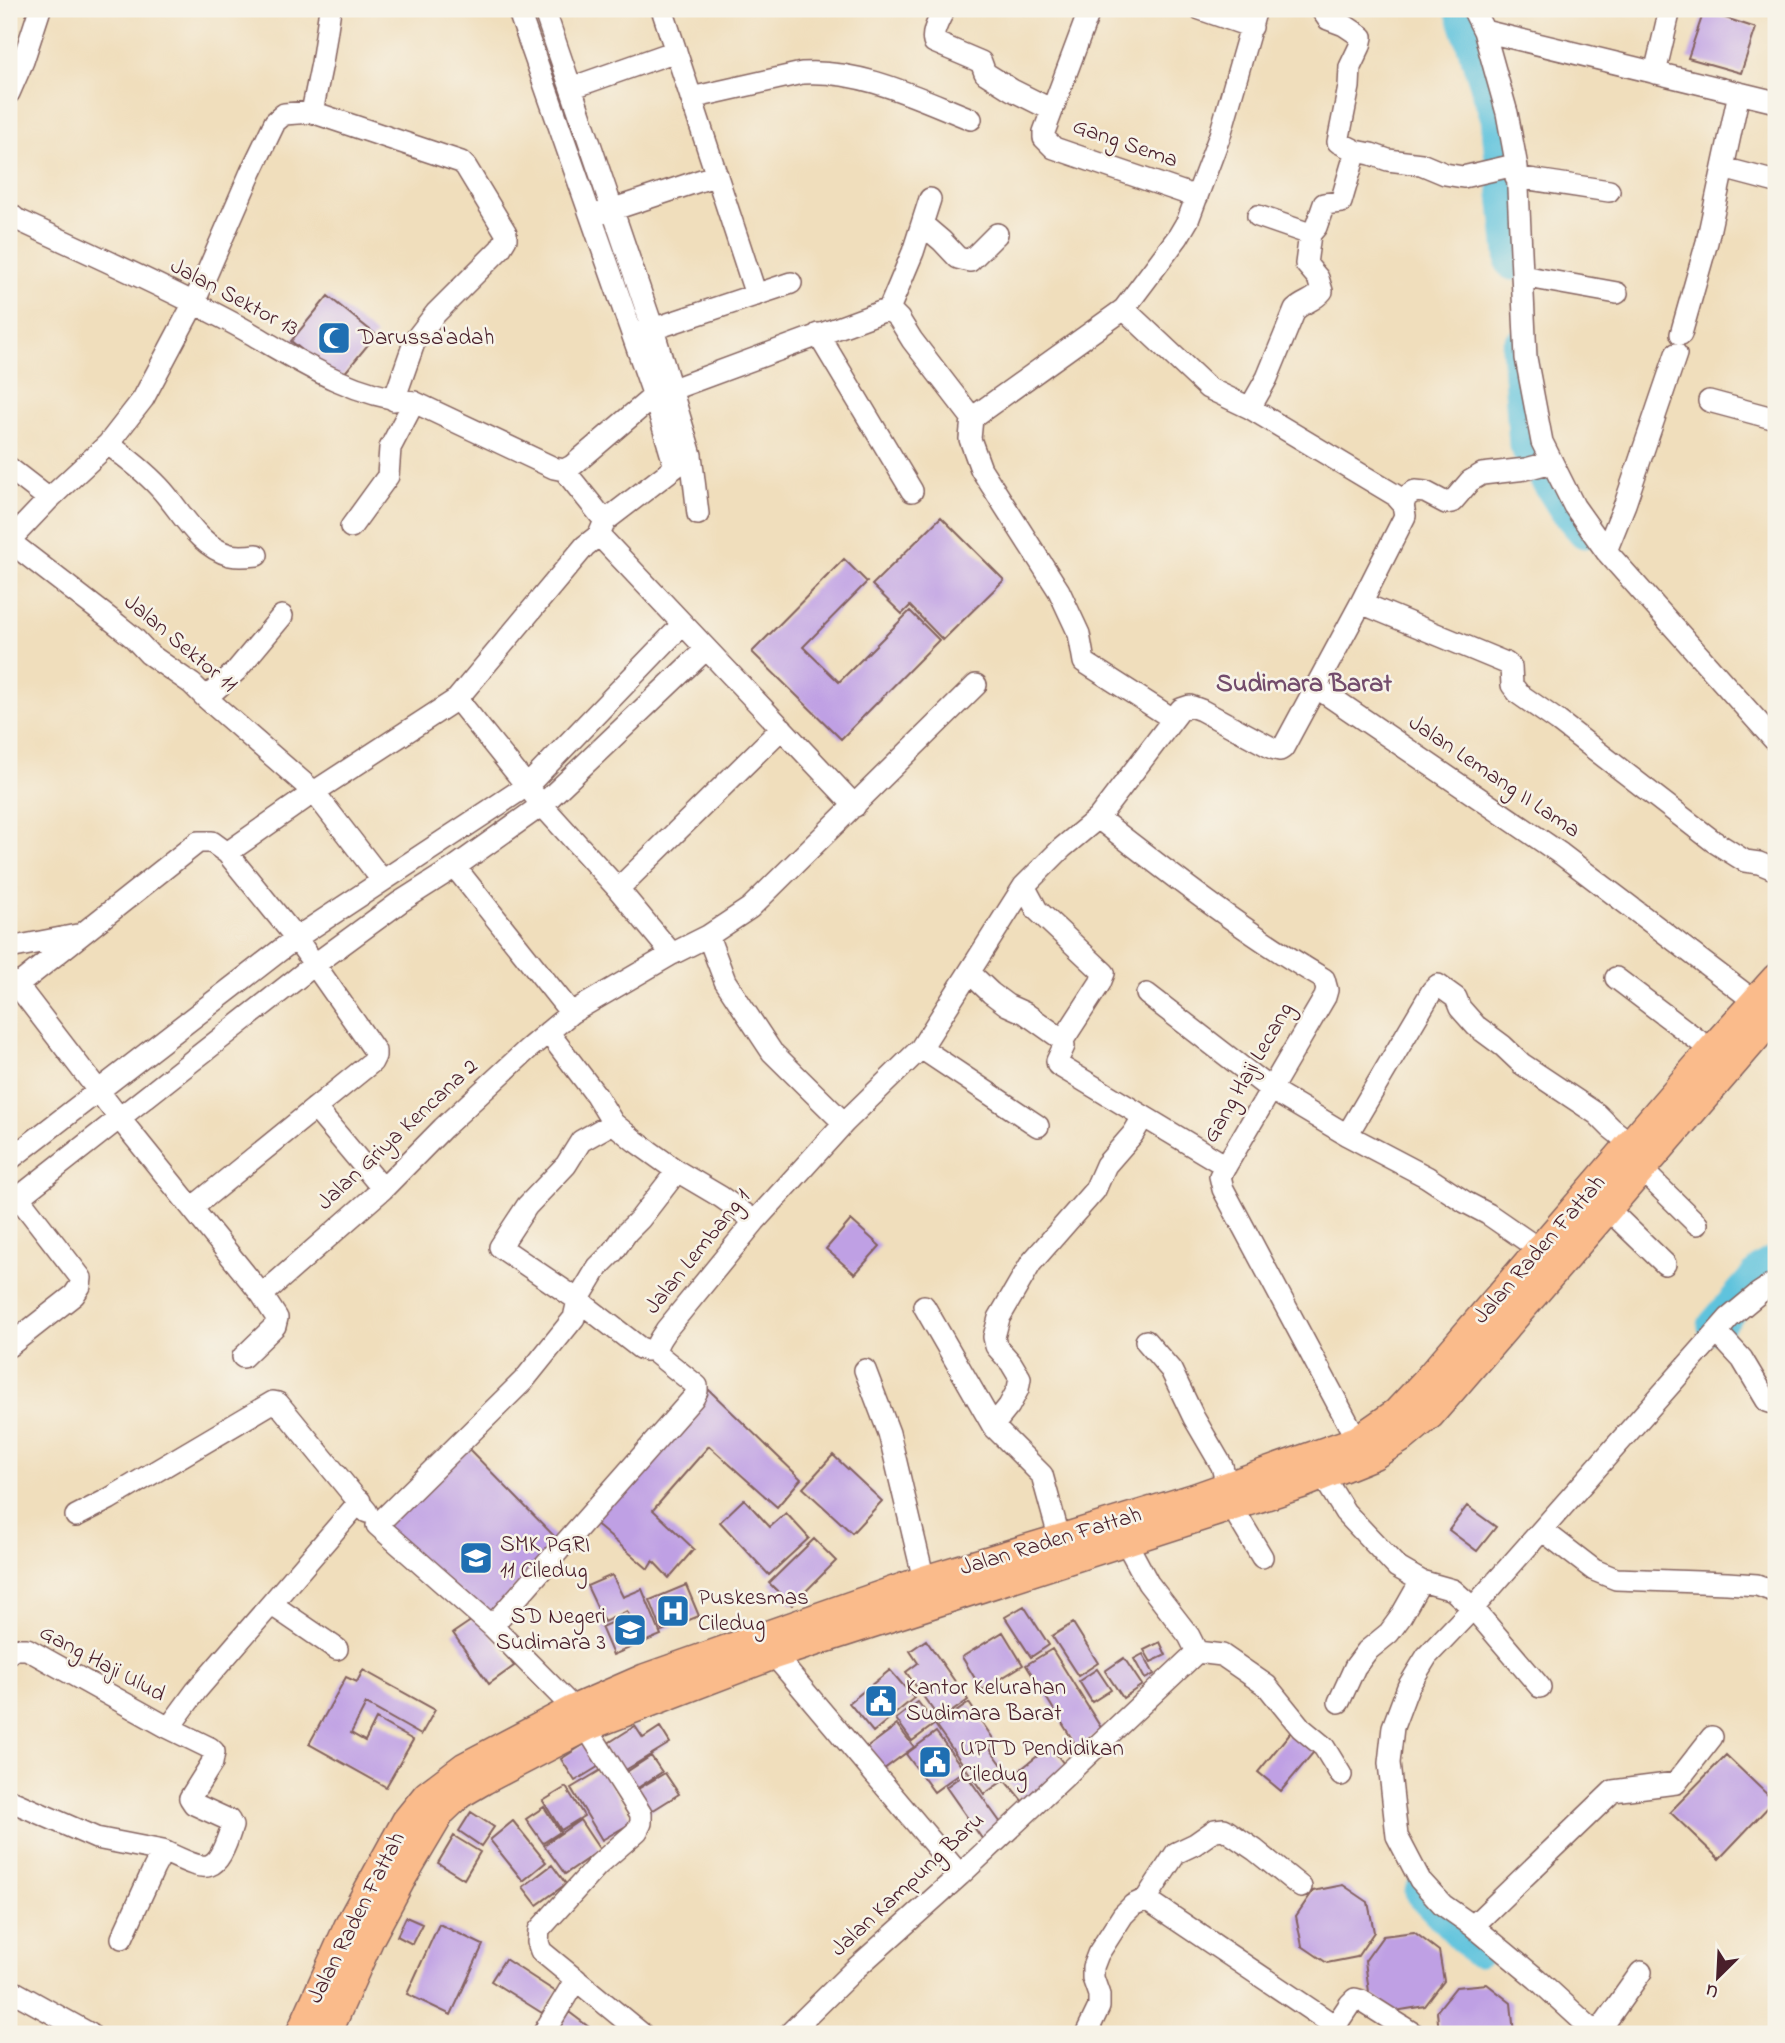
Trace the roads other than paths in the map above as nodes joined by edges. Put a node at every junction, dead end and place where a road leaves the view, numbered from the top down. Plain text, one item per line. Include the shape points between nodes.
1 (40, 9) edge
2 (330, 9) edge
3 (518, 9) edge
4 (544, 9) edge
5 (662, 9) edge
6 (944, 9) edge
7 (1090, 9) edge
8 (1200, 9) edge
9 (1321, 9) edge
10 (1473, 9) edge
11 (1670, 9) edge
12 (1254, 18) edge
13 (1484, 30) junction
14 (676, 51) junction
15 (1655, 73) junction
16 (571, 88) junction
17 (9, 93) edge
18 (1739, 93) junction
19 (691, 98) junction
20 (1776, 102) edge
21 (1052, 110) junction
22 (312, 111) junction
23 (971, 119) dead end
24 (1356, 151) junction
25 (1723, 168) junction
26 (1517, 172) junction
27 (716, 175) junction
28 (1776, 182) edge
29 (1609, 191) dead end
30 (1197, 197) junction
31 (930, 200) dead end
32 (612, 210) junction
33 (9, 213) edge
34 (1258, 216) dead end
35 (590, 218) junction
36 (922, 224) junction
37 (997, 234) dead end
38 (1310, 234) junction
39 (1522, 276) junction
40 (790, 283) dead end
41 (1617, 293) dead end
42 (756, 295) junction
43 (194, 303) junction
44 (888, 309) junction
45 (1124, 309) junction
46 (653, 330) junction
47 (818, 334) junction
48 (632, 335) junction
49 (662, 393) junction
50 (404, 401) junction
51 (1709, 401) dead end
52 (1250, 408) junction
53 (972, 418) junction
54 (1776, 419) edge
55 (108, 444) junction
56 (683, 461) junction
57 (1541, 464) junction
58 (9, 468) edge
59 (564, 470) junction
60 (912, 491) dead end
61 (50, 499) junction
62 (1403, 504) junction
63 (698, 514) dead end
64 (351, 527) dead end
65 (602, 528) junction
66 (9, 541) edge
67 (1606, 551) junction
68 (257, 555) dead end
69 (1362, 603) junction
70 (282, 616) dead end
71 (683, 624) junction
72 (706, 649) junction
73 (976, 685) dead end
74 (1316, 687) junction
75 (206, 698) junction
76 (457, 699) junction
77 (1173, 719) junction
78 (782, 728) junction
79 (1776, 742) edge
80 (527, 785) junction
81 (313, 792) junction
82 (542, 805) junction
83 (855, 806) junction
84 (1098, 818) junction
85 (228, 853) junction
86 (455, 867) junction
87 (1776, 870) edge
88 (382, 880) junction
89 (1024, 886) junction
90 (618, 889) junction
91 (82, 934) junction
92 (708, 936) junction
93 (296, 938) junction
94 (9, 948) edge
95 (672, 954) junction
96 (314, 965) junction
97 (970, 974) junction
98 (1616, 978) dead end
99 (1776, 978) edge
100 (12, 986) edge
101 (1147, 993) dead end
102 (1768, 1010) edge
103 (571, 1013) junction
104 (548, 1032) junction
105 (1063, 1040) junction
106 (921, 1048) junction
107 (1711, 1050) junction
108 (1270, 1088) junction
109 (98, 1090) junction
110 (315, 1108) junction
111 (1143, 1117) junction
112 (120, 1119) junction
113 (613, 1123) junction
114 (844, 1123) junction
115 (1038, 1126) dead end
116 (1348, 1135) junction
117 (1631, 1144) junction
118 (9, 1160) edge
119 (1226, 1166) junction
120 (1642, 1170) junction
121 (677, 1171) junction
122 (383, 1189) junction
123 (14, 1201) edge
124 (192, 1208) junction
125 (1608, 1209) junction
126 (755, 1221) junction
127 (1697, 1224) dead end
128 (1540, 1250) junction
129 (1665, 1264) dead end
130 (1776, 1282) edge
131 (262, 1295) junction
132 (578, 1300) junction
133 (924, 1306) dead end
134 (1717, 1332) junction
135 (1146, 1341) dead end
136 (9, 1346) edge
137 (655, 1349) junction
138 (243, 1357) dead end
139 (865, 1370) dead end
140 (1776, 1404) edge
141 (993, 1426) junction
142 (1357, 1440) junction
143 (1323, 1476) junction
144 (1230, 1497) junction
145 (360, 1501) junction
146 (76, 1516) dead end
147 (377, 1525) junction
148 (1542, 1530) junction
149 (1060, 1540) junction
150 (1126, 1542) junction
151 (1262, 1557) dead end
152 (924, 1580) junction
153 (1421, 1581) junction
154 (1776, 1592) edge
155 (1465, 1600) junction
156 (271, 1604) junction
157 (492, 1626) junction
158 (337, 1649) dead end
159 (1197, 1652) junction
160 (9, 1653) edge
161 (774, 1655) junction
162 (1540, 1687) dead end
163 (1339, 1702) dead end
164 (580, 1718) junction
165 (169, 1726) junction
166 (1712, 1737) dead end
167 (1340, 1775) dead end
168 (9, 1800) edge
169 (163, 1851) junction
170 (960, 1875) junction
171 (1301, 1887) dead end
172 (1146, 1899) junction
173 (1473, 1926) junction
174 (359, 1932) junction
175 (122, 1938) dead end
176 (1641, 1972) dead end
177 (576, 1979) junction
178 (9, 1989) edge
179 (1333, 2030) edge
180 (90, 2034) edge
181 (300, 2034) edge
182 (327, 2034) edge
183 (543, 2034) edge
184 (642, 2034) edge
185 (789, 2034) edge
186 (1086, 2034) edge
187 (1414, 2034) edge
188 (1597, 2034) edge

1 - 17 street
2 - 22 street
3 - 35 street
4 - 16 street
5 - 14 street
6 - 21 street via 934,42 981,62 985,73
7 - 21 street
8 - 12 street
9 - 24 street via 1328,19 1362,37 1350,67 1338,142
10 - 13 street
11 - 15 street
12 - 30 street
13 - 15 street
13 - 26 street via 1507,113
14 - 16 street
14 - 19 street
15 - 18 street
16 - 32 street
18 - 20 street
18 - 25 street
19 - 23 street via 818,72 881,84
19 - 27 street
21 - 30 street, Gang Sema via 1044,138 1054,148
22 - 43 street via 284,114 275,122
22 - 50 street via 461,162 506,233 500,249 415,340
24 - 26 street via 1463,177 1506,167
24 - 38 street via 1340,202 1324,204
25 - 28 street
25 - 67 street via 1679,344
26 - 29 street
26 - 39 street
27 - 32 street
27 - 42 street
30 - 45 street via 1178,237
31 - 36 street
32 - 35 street
32 - 46 street
33 - 43 street, Jalan Sektor 13
34 - 38 street
35 - 48 street
36 - 37 street via 965,261
36 - 44 street
38 - 52 street via 1306,264 1322,291 1314,301 1295,310
39 - 41 street
39 - 57 street via 1526,358 1542,442
40 - 42 street
42 - 46 street
43 - 50 street, Jalan Sektor 13 via 306,366 360,391
43 - 55 street via 143,399
44 - 47 street
44 - 53 street
45 - 52 street via 1208,388
45 - 53 street
46 - 48 street
46 - 49 street
47 - 49 street
47 - 60 street
48 - 49 street
49 - 56 street
49 - 59 street
50 - 59 street, Jalan Sektor 13
50 - 64 street via 390,448 388,476
51 - 54 street
52 - 62 street
53 - 77 street via 970,439 977,460 1059,591 1079,634 1084,662
55 - 61 street
55 - 68 street via 158,485 207,543 228,555
56 - 63 street
56 - 65 street
57 - 62 street via 1482,474 1452,502 1415,491
57 - 67 street
58 - 61 street
59 - 65 street
61 - 66 street
62 - 69 street via 1405,516
65 - 71 street
65 - 76 street
66 - 75 street, Jalan Sektor 11
67 - 79 street
69 - 74 street
69 - 87 street via 1506,663 1519,694 1713,841 1745,860
70 - 75 street via 236,671
71 - 72 street
71 - 80 street
72 - 78 street
72 - 82 street
73 - 83 street, Jalan Griya Kencana 2
74 - 77 street via 1279,750 1190,706
74 - 102 street, Jalan Lemang II Lama via 1560,854
75 - 81 street, Jalan Sektor 11
76 - 80 street
76 - 81 street
77 - 84 street, Jalan Lembang 1
78 - 83 street
78 - 90 street
80 - 82 street
80 - 88 street
81 - 85 street
81 - 88 street
82 - 86 street
82 - 90 street
83 - 92 street, Jalan Griya Kencana 2 via 750,908
84 - 89 street, Jalan Lembang 1
84 - 108 street, Gang Haji Lecang via 1207,902 1324,979 1325,997
85 - 91 street via 212,842 198,842
85 - 93 street
86 - 96 street
86 - 103 street
88 - 93 street
89 - 97 street, Jalan Lembang 1
89 - 105 street via 1037,910 1104,973
90 - 95 street
91 - 94 street
91 - 100 street
92 - 95 street, Jalan Griya Kencana 2
92 - 114 street via 725,981 772,1052
93 - 96 street
93 - 109 street
95 - 103 street, Jalan Griya Kencana 2
96 - 110 street via 375,1051 372,1062
96 - 112 street
97 - 105 street via 990,993
97 - 106 street, Jalan Lembang 1
98 - 107 street
99 - 102 main road, Jalan Raden Fattah
100 - 109 street
101 - 108 street
102 - 107 main road, Jalan Raden Fattah
102 - 120 main road, Jalan Raden Fattah
103 - 104 street, Jalan Griya Kencana 2
104 - 113 street
104 - 122 street, Jalan Griya Kencana 2
105 - 111 street via 1058,1065
106 - 114 street, Jalan Lembang 1
106 - 115 street
107 - 117 main road, Jalan Raden Fattah
108 - 116 street
108 - 119 street, Gang Haji Lecang
109 - 112 street
109 - 118 street
110 - 122 street
110 - 124 street
111 - 119 street
111 - 141 street via 1107,1165 1095,1190 1031,1263 999,1318 996,1346 1020,1378 1009,1406
112 - 123 street
112 - 124 street
113 - 121 street
113 - 132 street via 581,1141 500,1247
114 - 126 street, Jalan Lembang 1
116 - 117 street via 1438,985 1456,998 1476,1026
116 - 128 street via 1427,1177
117 - 128 main road, Jalan Raden Fattah
119 - 142 street, Gang Haji Lecang via 1220,1176 1223,1189
120 - 125 main road, Jalan Raden Fattah
120 - 127 street
121 - 126 street
121 - 132 street via 598,1267
122 - 131 street, Jalan Griya Kencana 2
123 - 136 street via 81,1278 74,1295
124 - 131 street
125 - 129 street
125 - 143 main road, Jalan Raden Fattah via 1430,1415 1374,1455
126 - 137 street, Jalan Lembang 1
128 - 142 main road, Jalan Raden Fattah via 1396,1413
130 - 134 street
131 - 138 street via 277,1322
132 - 137 street via 640,1348
132 - 147 street via 574,1318 524,1380
133 - 141 street
134 - 140 street via 1742,1359 1767,1401
134 - 148 street
135 - 144 street via 1171,1370 1222,1466
137 - 157 street, Jalan Lembang 1 via 696,1386 694,1397
139 - 152 street via 889,1433
141 - 149 street via 1042,1475
142 - 144 main road, Jalan Raden Fattah
143 - 144 main road, Jalan Raden Fattah
143 - 153 street via 1345,1512 1372,1542 1397,1567
144 - 149 main road, Jalan Raden Fattah
144 - 150 main road, Jalan Raden Fattah
144 - 151 street via 1243,1542
145 - 146 street via 273,1402
145 - 147 street
145 - 156 street
147 - 157 street
148 - 154 street via 1594,1570 1616,1580 1757,1585
148 - 155 street
149 - 152 main road, Jalan Raden Fattah
150 - 159 street via 1148,1583
150 - 161 main road, Jalan Raden Fattah
152 - 164 main road, Jalan Raden Fattah via 645,1678
153 - 155 street
153 - 163 street via 1389,1633 1355,1667
155 - 162 street
155 - 173 street via 1408,1687 1393,1727 1389,1763 1397,1836 1420,1880 1443,1905
156 - 158 street
156 - 165 street
157 - 164 street
159 - 167 street via 1222,1655 1267,1686 1301,1728 1324,1747
159 - 170 street, Jalan Kampung Baru
160 - 165 street, Gang Haji Ulud via 27,1649
161 - 164 main road, Jalan Raden Fattah
161 - 170 street
164 - 174 main road, Jalan Raden Fattah via 460,1794 441,1812 402,1876
164 - 177 street via 640,1814 641,1823 539,1930 541,1951
165 - 169 street, Gang Haji Ulud via 214,1752 190,1798 232,1826 217,1861 208,1867 199,1868
166 - 173 street via 1676,1783 1613,1791
168 - 169 street via 96,1839
169 - 175 street
170 - 185 street, Jalan Kampung Baru
171 - 172 street via 1224,1829 1176,1853
172 - 179 street
172 - 186 street via 1124,1915 1098,1954 1093,1978 1100,2007
173 - 188 street
174 - 181 main road, Jalan Raden Fattah
174 - 182 main road, Jalan Raden Fattah
176 - 188 street
177 - 183 street
177 - 184 street
178 - 180 street
179 - 187 street via 1355,1999

